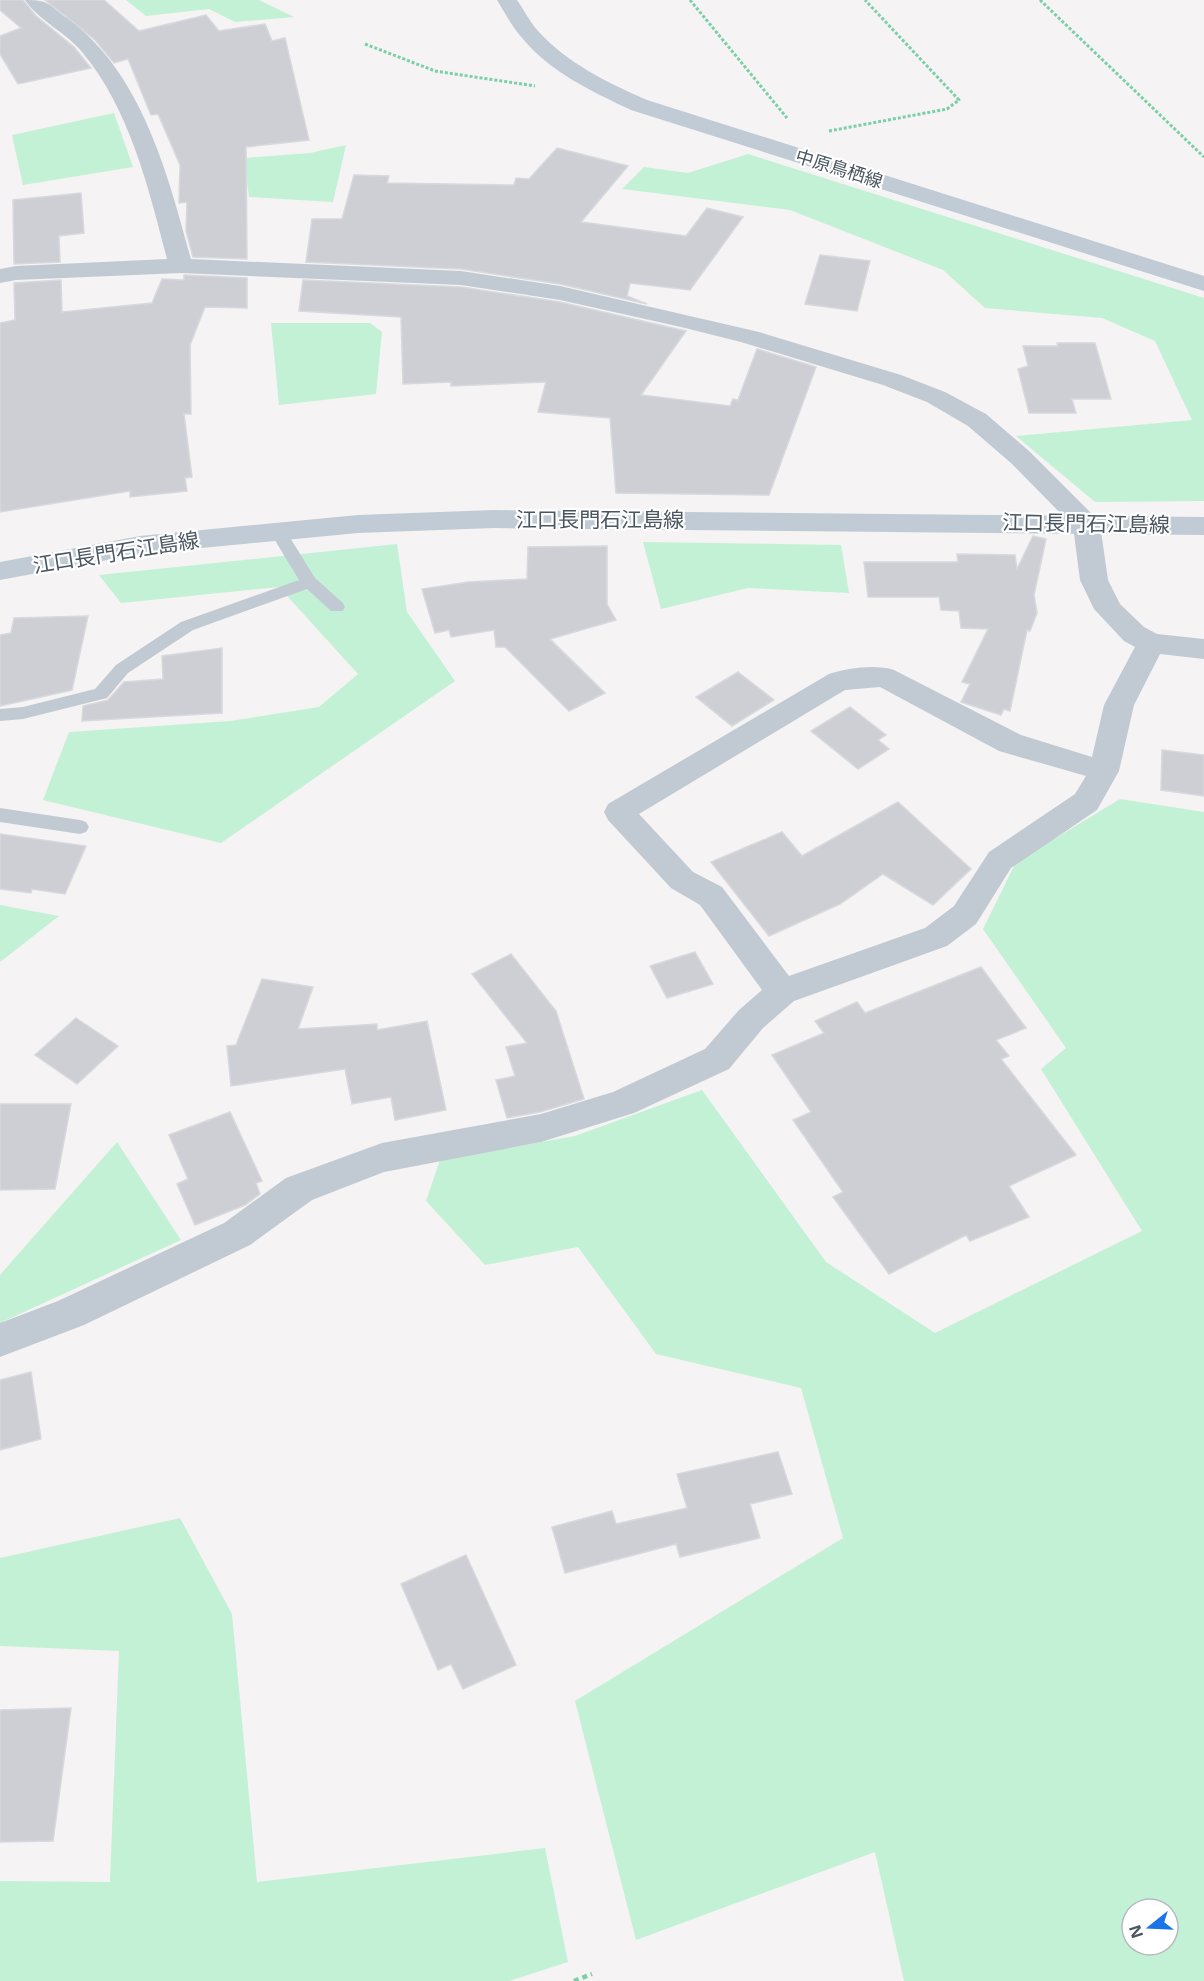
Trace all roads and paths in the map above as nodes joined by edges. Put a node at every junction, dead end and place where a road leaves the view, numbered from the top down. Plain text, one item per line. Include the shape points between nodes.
1 (35, 0) edge
2 (507, 0) edge
3 (690, 0) edge
4 (865, 0) edge
5 (1040, 0) edge
6 (365, 44) dead end
7 (598, 86) junction
8 (802, 136) junction
9 (778, 149) junction
10 (1204, 157) edge
11 (181, 266) junction
12 (0, 276) edge
13 (1204, 284) edge
14 (1086, 524) junction
15 (1204, 526) edge
16 (278, 532) junction
17 (0, 571) edge
18 (309, 582) junction
19 (337, 607) dead end
20 (1151, 643) junction
21 (1204, 649) edge
22 (0, 715) edge
23 (1104, 771) junction
24 (0, 815) edge
25 (80, 827) dead end
26 (782, 992) junction
27 (0, 1340) edge
28 (592, 1974) dead end
29 (574, 1981) edge

1 - 11 street via 89,46 112,77 153,171
2 - 7 main road, 中原鳥栖線 via 532,37 572,71
3 - 8 path
4 - 8 path via 959,100 947,109
5 - 10 path
6 - 7 path via 435,71 563,90
7 - 9 main road, 中原鳥栖線 via 639,105
8 - 9 path
9 - 13 main road, 中原鳥栖線
11 - 12 street
11 - 14 street via 461,278 560,293 750,337 892,380 977,420
14 - 15 main road, 江口長門石江島線
14 - 16 main road, 江口長門石江島線 via 494,519 358,524
14 - 20 street via 1094,580 1108,609 1134,634
16 - 17 main road, 江口長門石江島線 via 140,545
16 - 18 lane
18 - 19 lane
18 - 22 lane via 187,626 122,669 101,694
20 - 21 street
20 - 23 street via 1119,705
23 - 26 street via 1086,802 1000,860 965,915 936,937
23 - 26 street via 1010,743 884,677 839,681 619,812 682,880 711,896
24 - 25 lane
26 - 27 street via 717,1059 622,1103 541,1128 382,1158 299,1190 237,1234 72,1313
28 - 29 path

